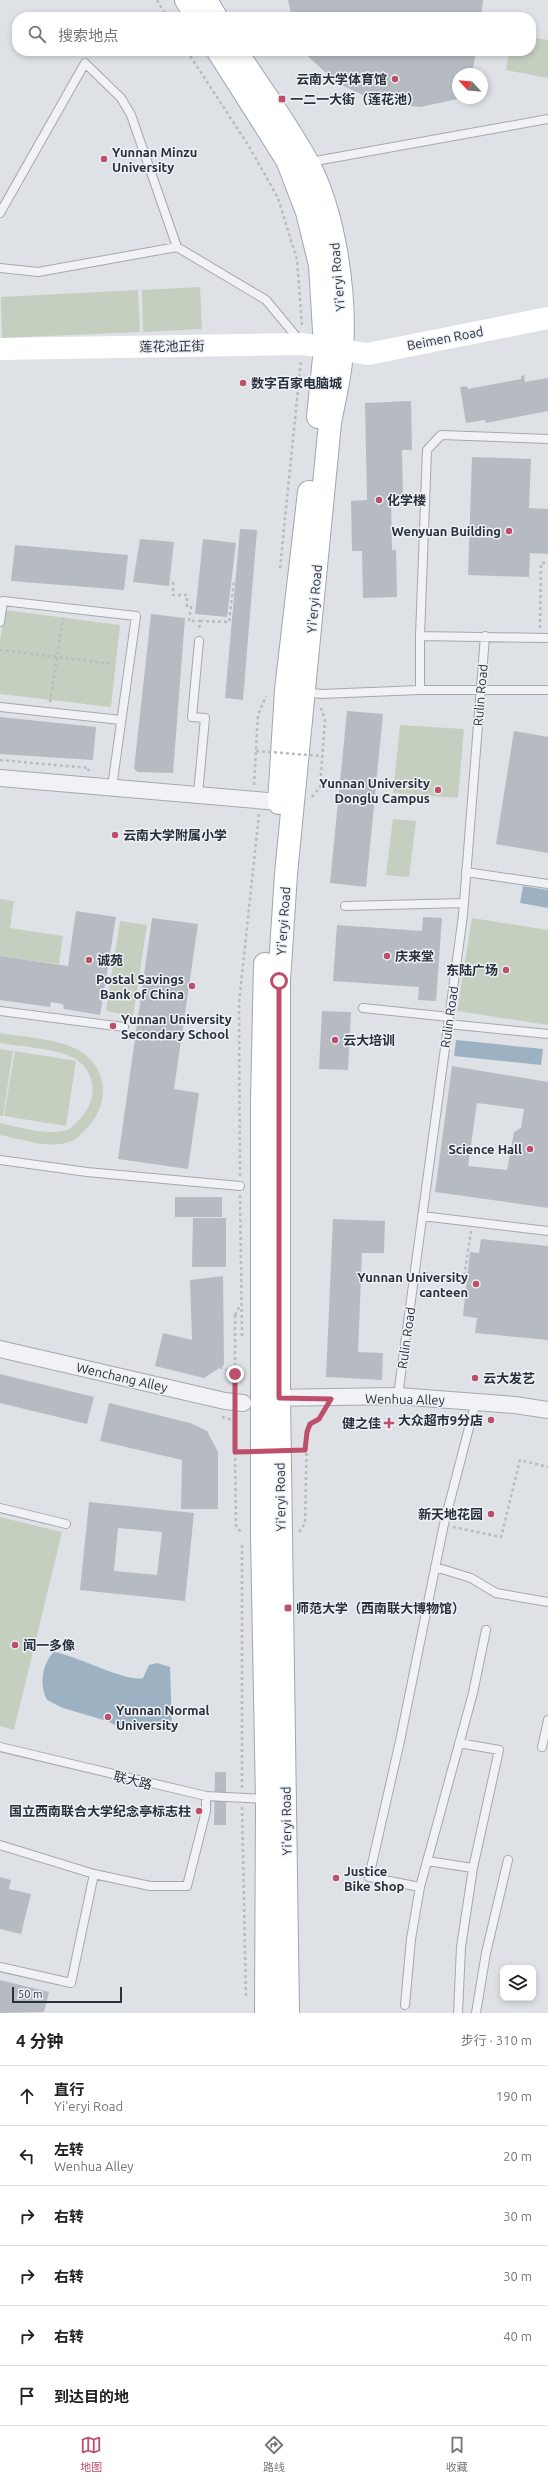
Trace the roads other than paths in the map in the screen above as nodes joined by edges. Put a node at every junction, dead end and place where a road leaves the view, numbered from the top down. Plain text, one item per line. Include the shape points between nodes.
1 (186, 0) edge
2 (206, 0) edge
3 (194, 12) edge
4 (213, 12) edge
5 (221, 56) edge
6 (239, 56) edge
7 (548, 119) edge
8 (300, 168) junction
9 (0, 213) edge
10 (177, 248) junction
11 (0, 268) edge
12 (548, 318) edge
13 (303, 344) junction
14 (0, 349) edge
15 (334, 350) junction
16 (548, 439) edge
17 (0, 622) edge
18 (420, 636) junction
19 (485, 636) junction
20 (544, 638) edge
21 (199, 641) road end
22 (420, 690) junction
23 (548, 690) edge
24 (481, 692) junction
25 (295, 694) junction
26 (0, 707) edge
27 (121, 720) junction
28 (0, 778) edge
29 (112, 788) junction
30 (198, 794) junction
31 (279, 802) junction
32 (466, 872) junction
33 (548, 884) edge
34 (464, 903) junction
35 (345, 906) dead end
36 (363, 1008) dead end
37 (0, 1011) edge
38 (448, 1021) junction
39 (124, 1027) dead end
40 (548, 1034) edge
41 (0, 1160) edge
42 (240, 1186) dead end
43 (422, 1216) junction
44 (548, 1231) edge
45 (0, 1349) edge
46 (398, 1396) junction
47 (262, 1400) junction
48 (476, 1402) junction
49 (548, 1410) edge
50 (0, 1508) edge
51 (66, 1524) dead end
52 (435, 1567) junction
53 (548, 1602) edge
54 (486, 1630) dead end
55 (548, 1720) edge
56 (459, 1743) junction
57 (542, 1747) dead end
58 (0, 1748) edge
59 (206, 1796) junction
60 (267, 1800) junction
61 (0, 1844) edge
62 (508, 1860) dead end
63 (427, 1861) junction
64 (473, 1868) junction
65 (94, 1874) junction
66 (420, 1887) junction
67 (0, 1967) edge
68 (405, 2005) dead end
69 (266, 2013) edge
70 (288, 2013) edge
71 (458, 2013) edge
72 (476, 2013) edge

1 - 3 main road
2 - 4 main road
5 - 8 main road, Yi'eryi Road via 287,160
6 - 8 main road, Yi'eryi Road
7 - 8 lane
8 - 15 main road, Yi'eryi Road
9 - 10 lane via 85,63 121,98 131,115
10 - 11 lane via 38,272
10 - 13 lane via 266,300
12 - 15 main road, Beimen Road via 368,354
13 - 14 main road, 莲花池正街
13 - 15 main road, 莲花池正街
15 - 25 main road, Yi'eryi Road
16 - 18 lane via 441,435 427,450
17 - 27 lane via 3,602 136,616
18 - 19 lane
18 - 22 lane
19 - 20 lane
19 - 24 lane, Rulin Road
21 - 30 lane via 192,717 206,718
22 - 24 lane
22 - 25 lane
23 - 24 lane
24 - 32 lane, Rulin Road
25 - 31 main road, Yi'eryi Road
25 - 47 main road, Yi'eryi Road via 279,981
26 - 27 lane
27 - 29 lane
28 - 29 street
29 - 30 street
30 - 31 street
31 - 47 main road, Yi'eryi Road via 264,979
32 - 33 lane
32 - 34 lane, Rulin Road
34 - 35 lane
34 - 38 lane, Rulin Road
36 - 38 lane
37 - 39 lane
38 - 40 lane
38 - 43 lane, Rulin Road
41 - 42 lane via 87,1172
43 - 44 lane
43 - 46 lane, Rulin Road
45 - 47 street, Wenchang Alley via 225,1401
46 - 47 street, Wenhua Alley
46 - 48 street, Wenhua Alley
47 - 60 main road, Yi'eryi Road
47 - 70 main road, Yi'eryi Road
48 - 49 street, Wenhua Alley
48 - 52 lane
50 - 51 lane
52 - 53 lane via 471,1578 496,1593
52 - 66 lane via 369,1877
54 - 56 lane
55 - 57 lane
56 - 63 lane
56 - 64 lane via 499,1750
58 - 59 lane, 联大路
59 - 60 lane, 联大路
59 - 65 lane via 206,1811 187,1886 150,1886
60 - 69 main road, Yi'eryi Road
61 - 65 lane
62 - 72 lane via 486,1952
63 - 64 lane
63 - 66 lane
64 - 71 lane via 461,1946
65 - 67 lane via 71,1983
66 - 68 lane via 411,1939

